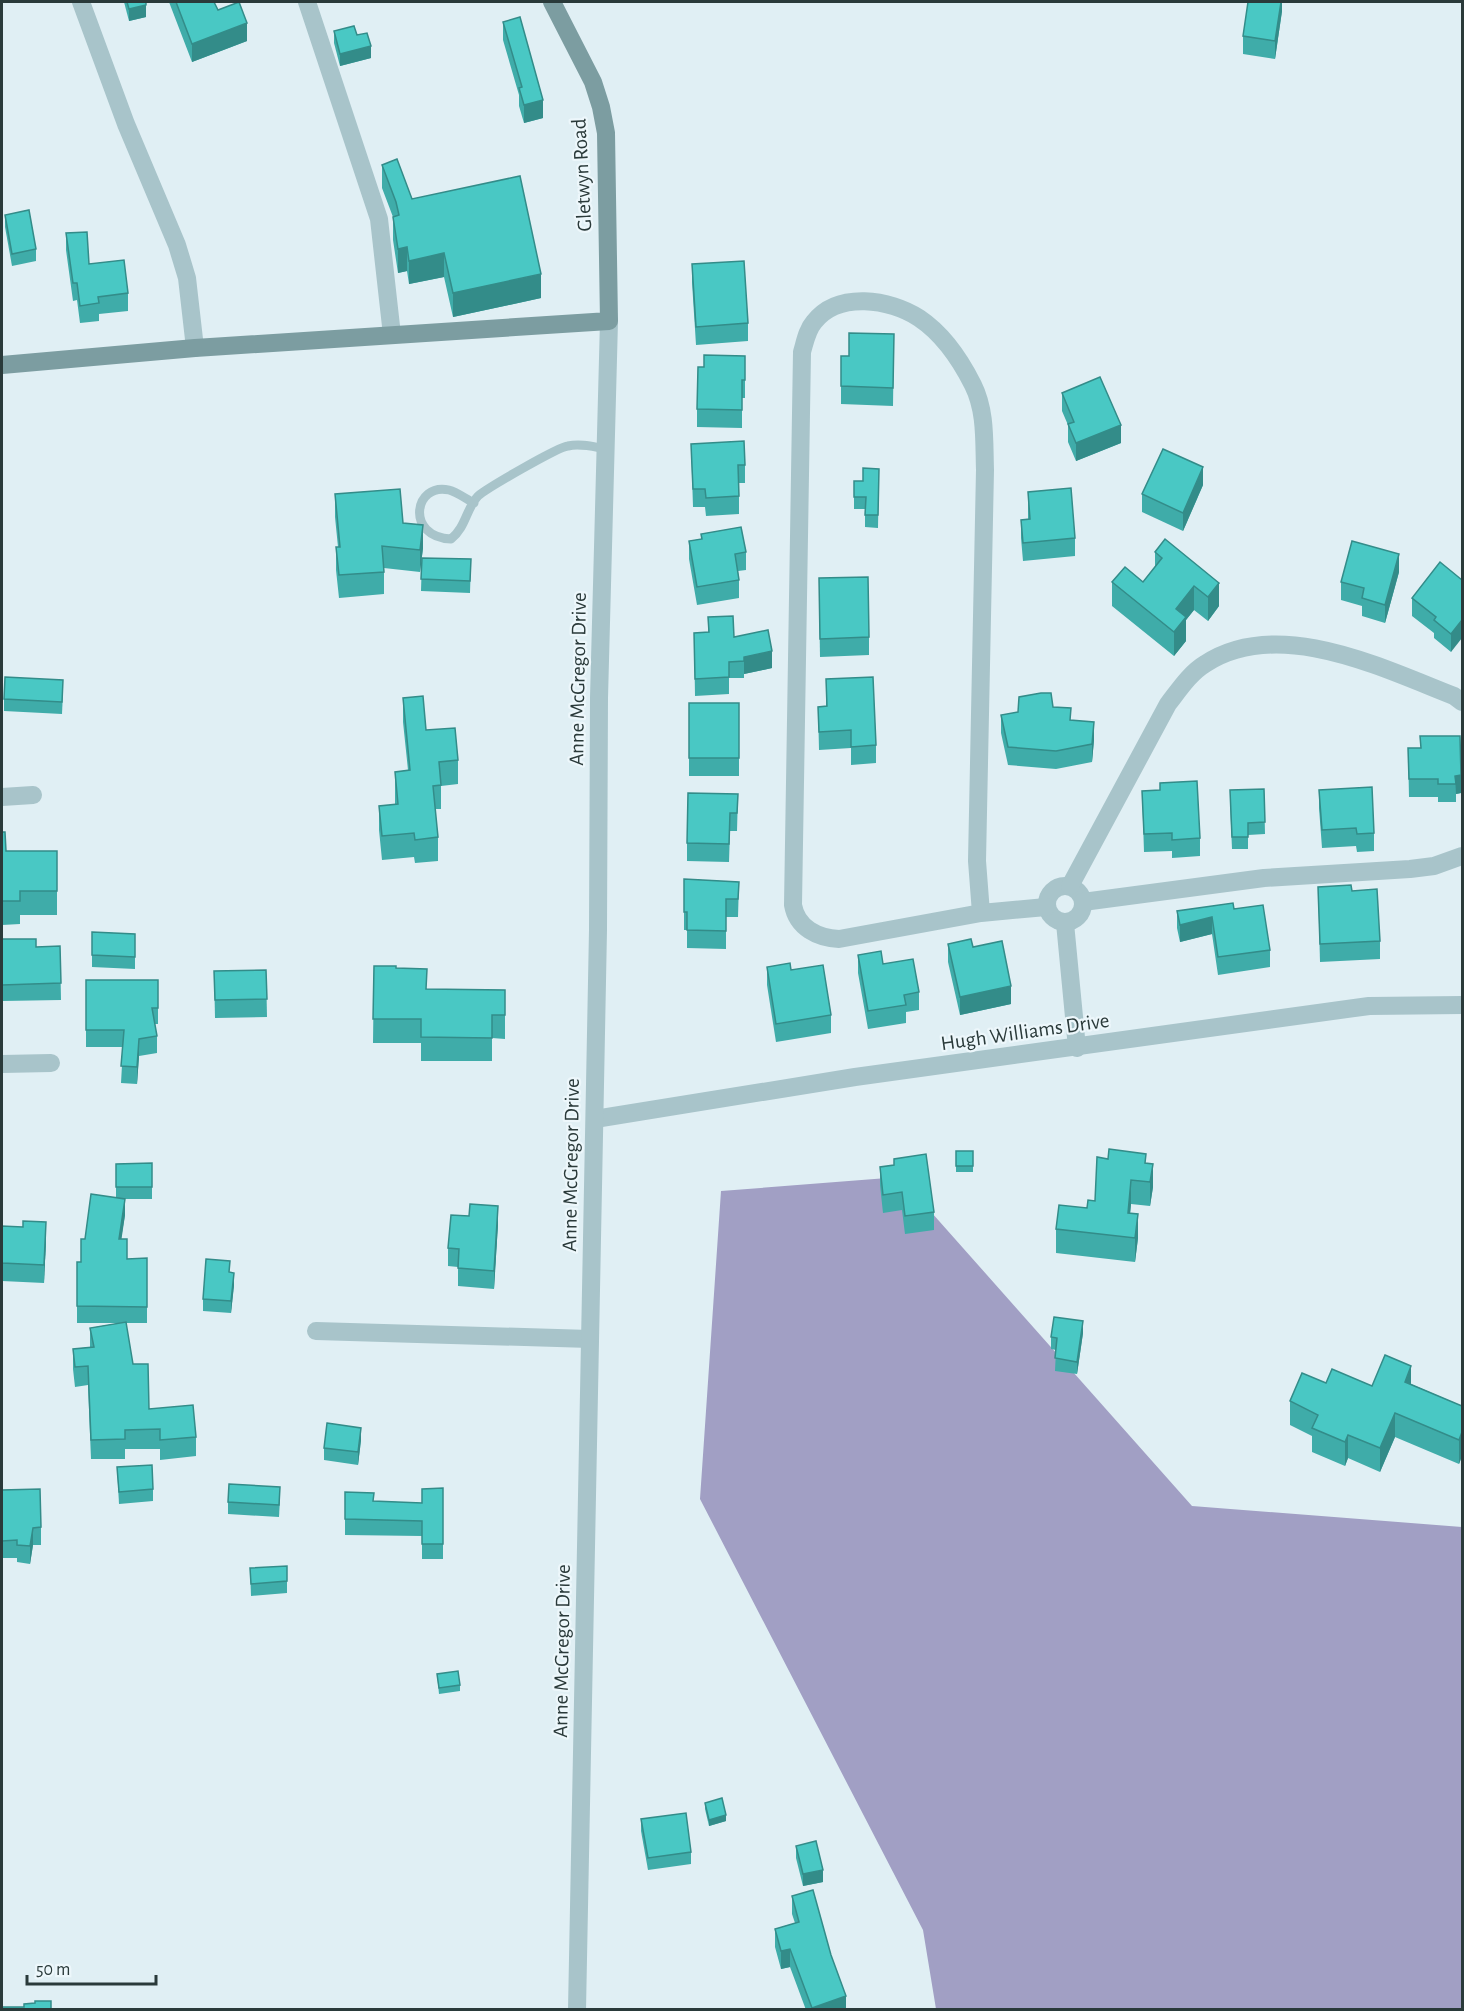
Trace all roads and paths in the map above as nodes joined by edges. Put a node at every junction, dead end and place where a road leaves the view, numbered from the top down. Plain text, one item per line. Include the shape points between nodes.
1 (81, 2) edge
2 (307, 2) edge
3 (552, 2) edge
4 (609, 321) junction
5 (392, 335) junction
6 (195, 348) junction
7 (2, 365) edge
8 (606, 449) junction
9 (474, 503) junction
10 (1462, 702) edge
11 (33, 795) dead end
12 (2, 797) edge
13 (1462, 856) edge
14 (1070, 886) junction
15 (1083, 902) junction
16 (1046, 907) junction
17 (981, 913) junction
18 (1065, 923) junction
19 (1462, 1005) edge
20 (1077, 1048) junction
21 (51, 1063) dead end
22 (2, 1064) edge
23 (595, 1119) junction
24 (316, 1331) dead end
25 (591, 1339) junction
26 (577, 2010) edge

1 - 6 street via 177,245 187,278
2 - 5 street via 379,219
3 - 4 street, Gletwyn Road via 593,82 606,133
4 - 5 street
4 - 8 street, Anne McGregor Drive
5 - 6 street
6 - 7 street
8 - 9 lane via 567,446 478,496
8 - 23 street, Anne McGregor Drive
9 - 9 lane via 460,532 451,539 429,533 420,520 419,506 435,490 448,490
10 - 14 street via 1364,662 1302,645 1255,645 1227,652 1204,664 1168,704
11 - 12 street
13 - 15 street via 1410,869 1264,878
14 - 15 street
14 - 16 street via 1050,893
15 - 18 street via 1076,919
16 - 17 street
16 - 18 street via 1056,921
17 - 17 street via 839,939 813,932 795,915 802,351 813,322 830,309 847,304 889,304 918,317 940,335 974,387 984,422 977,861
18 - 20 street
19 - 20 street, Hugh Williams Drive via 1369,1006
20 - 23 street, Hugh Williams Drive via 855,1077
21 - 22 street
23 - 25 street, Anne McGregor Drive
24 - 25 street
25 - 26 street, Anne McGregor Drive

